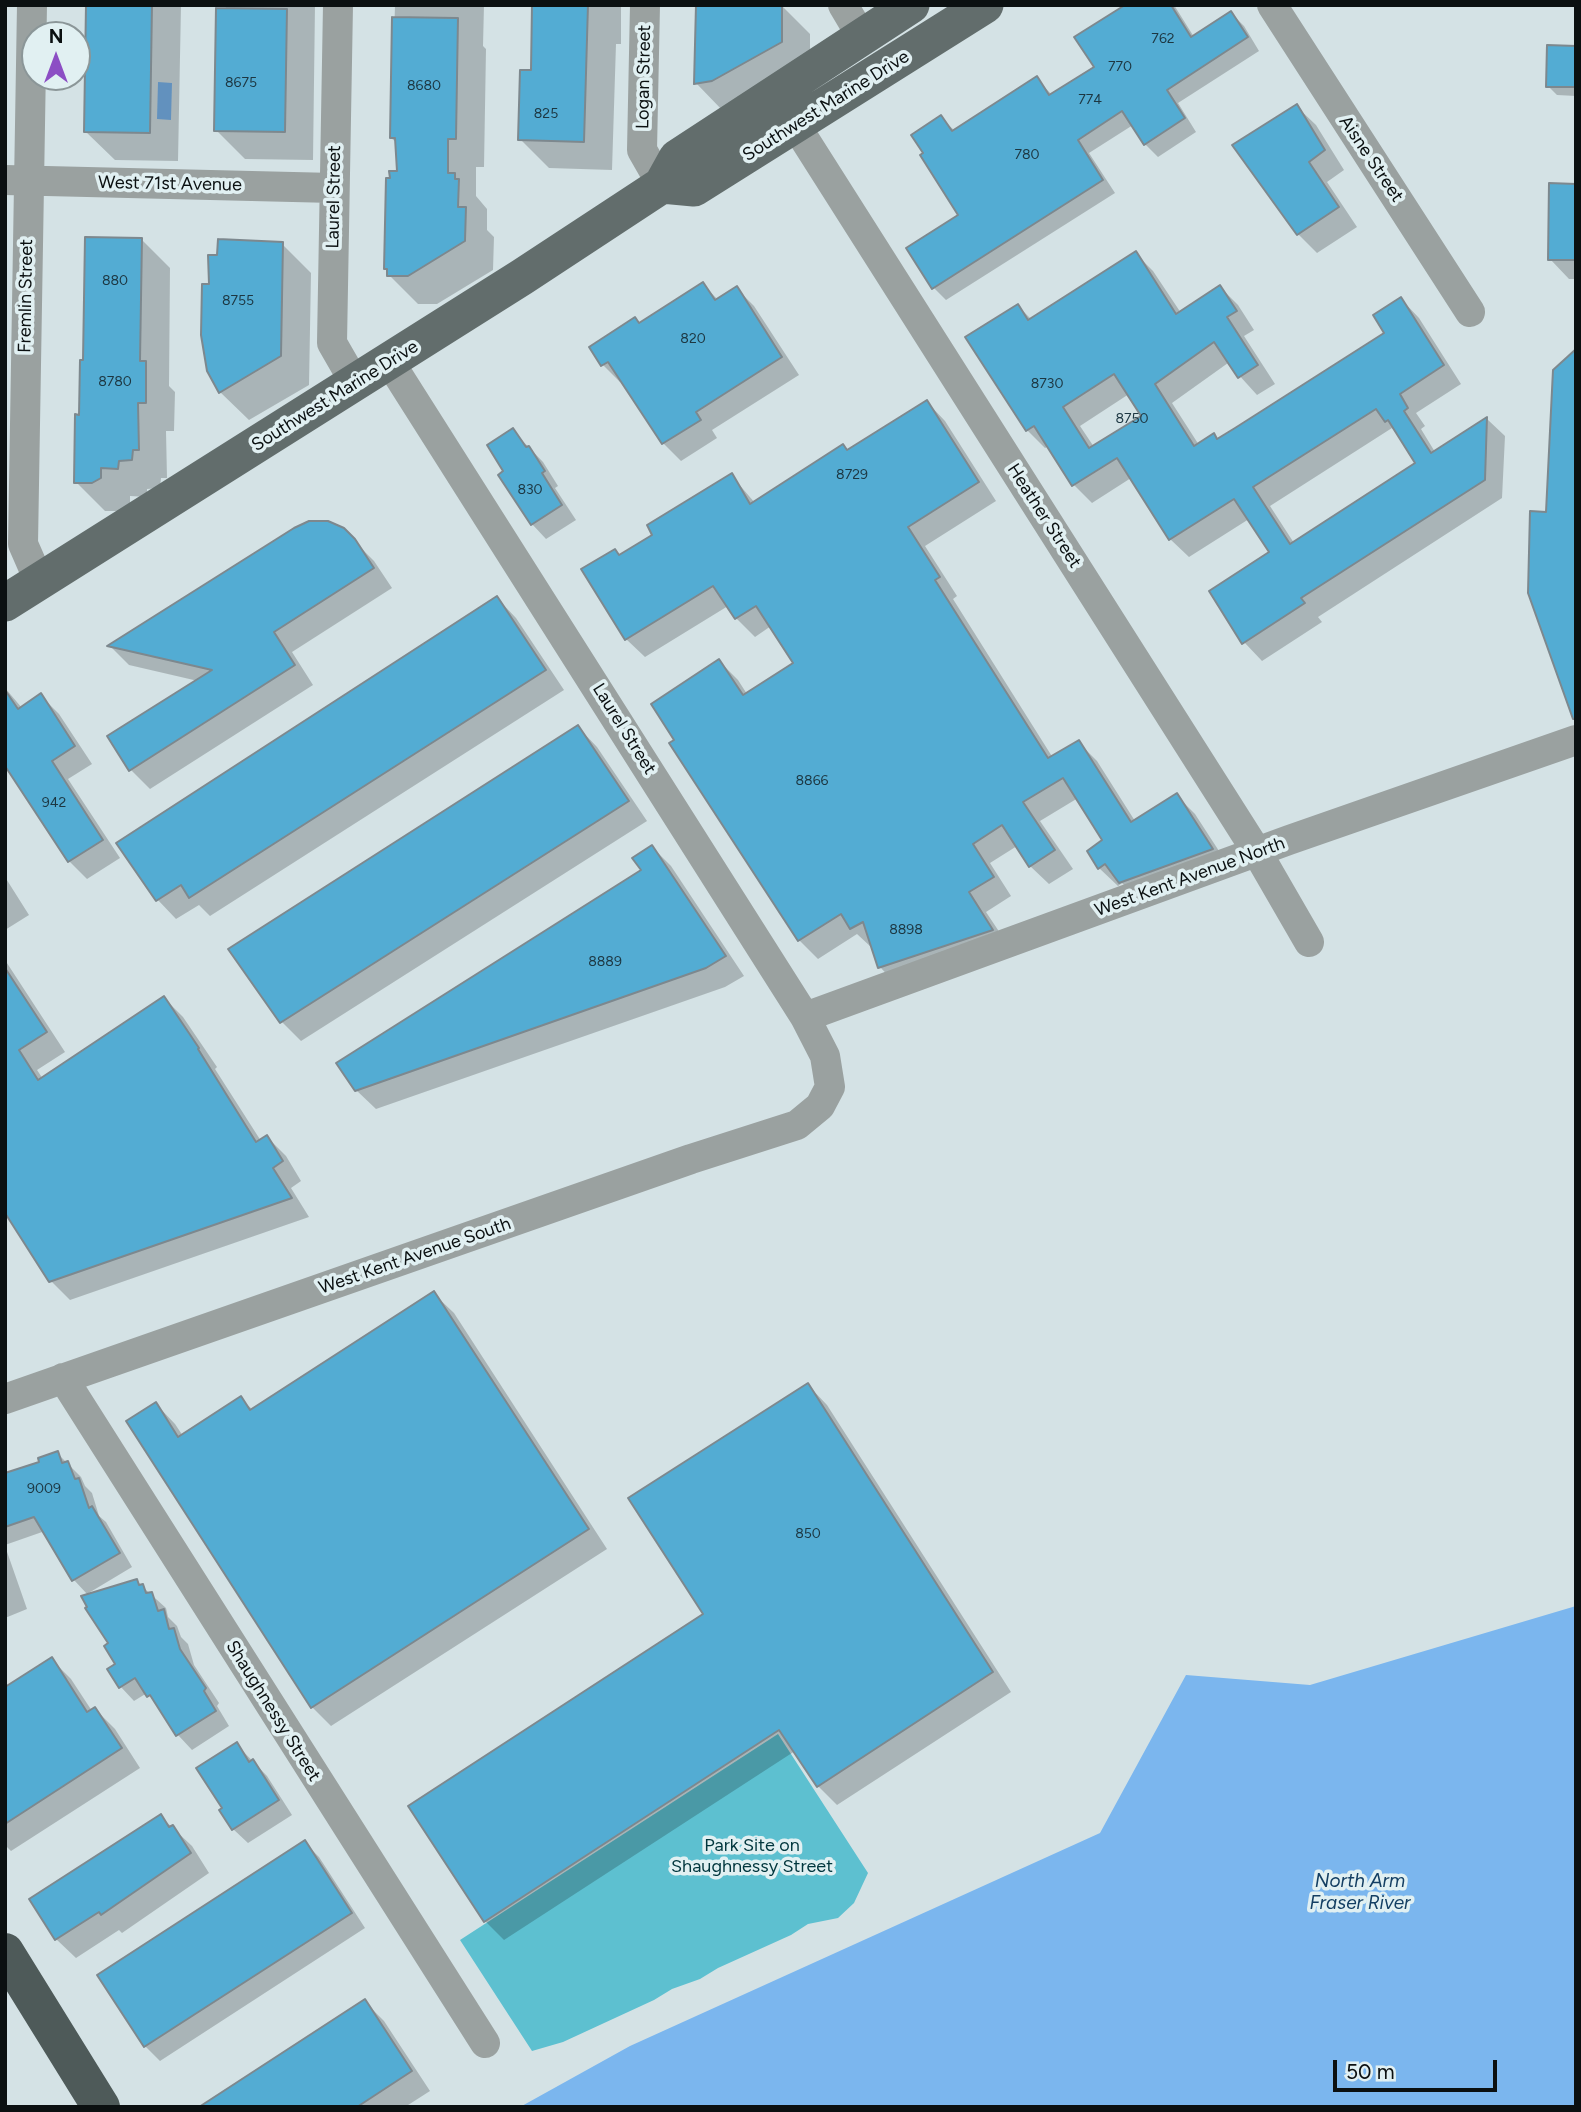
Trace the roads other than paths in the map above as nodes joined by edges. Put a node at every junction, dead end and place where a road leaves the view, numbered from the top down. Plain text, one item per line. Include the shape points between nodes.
1 (32, 5) edge
2 (338, 5) edge
3 (645, 5) edge
4 (843, 5) edge
5 (911, 5) edge
6 (985, 5) edge
7 (1272, 5) edge
8 (862, 37) junction
9 (776, 93) junction
10 (796, 125) junction
11 (16, 180) edge
12 (662, 184) junction
13 (334, 188) junction
14 (1470, 312) dead end
15 (389, 361) junction
16 (355, 383) junction
17 (40, 583) junction
18 (5, 603) edge
19 (1576, 740) edge
20 (1257, 852) junction
21 (1309, 942) dead end
22 (804, 1017) junction
23 (820, 1106) joint
24 (63, 1378) junction
25 (5, 1399) edge
26 (5, 1952) edge
27 (5, 1995) edge
28 (485, 2043) dead end
29 (74, 2107) edge
30 (101, 2107) edge

1 - 11 street, Fremlin Street
2 - 13 street, Laurel Street
3 - 12 street, Logan Street via 642,150
4 - 8 street
5 - 8 main road, Southwest Marine Drive
6 - 10 main road, Southwest Marine Drive
7 - 14 street, Aisne Street
8 - 9 main road, Southwest Marine Drive
9 - 10 street, Heather Street
9 - 12 main road, Southwest Marine Drive via 677,158
10 - 12 main road, Southwest Marine Drive via 694,188
10 - 20 street, Heather Street
11 - 13 street, West 71st Avenue
11 - 17 street, Fremlin Street via 23,544
12 - 15 main road, Southwest Marine Drive
13 - 16 street, Laurel Street via 332,343
15 - 16 main road, Southwest Marine Drive
15 - 22 street, Laurel Street
16 - 17 main road, Southwest Marine Drive
17 - 18 main road, Southwest Marine Drive
19 - 20 street, West Kent Avenue North
20 - 21 street, Heather Street
20 - 22 street, West Kent Avenue North
22 - 23 street, Laurel Street via 829,1070 830,1087
23 - 24 street, West Kent Avenue South via 797,1125
24 - 25 street, West Kent Avenue South
24 - 28 street, Shaughnessy Street
26 - 30 highway
27 - 29 highway

